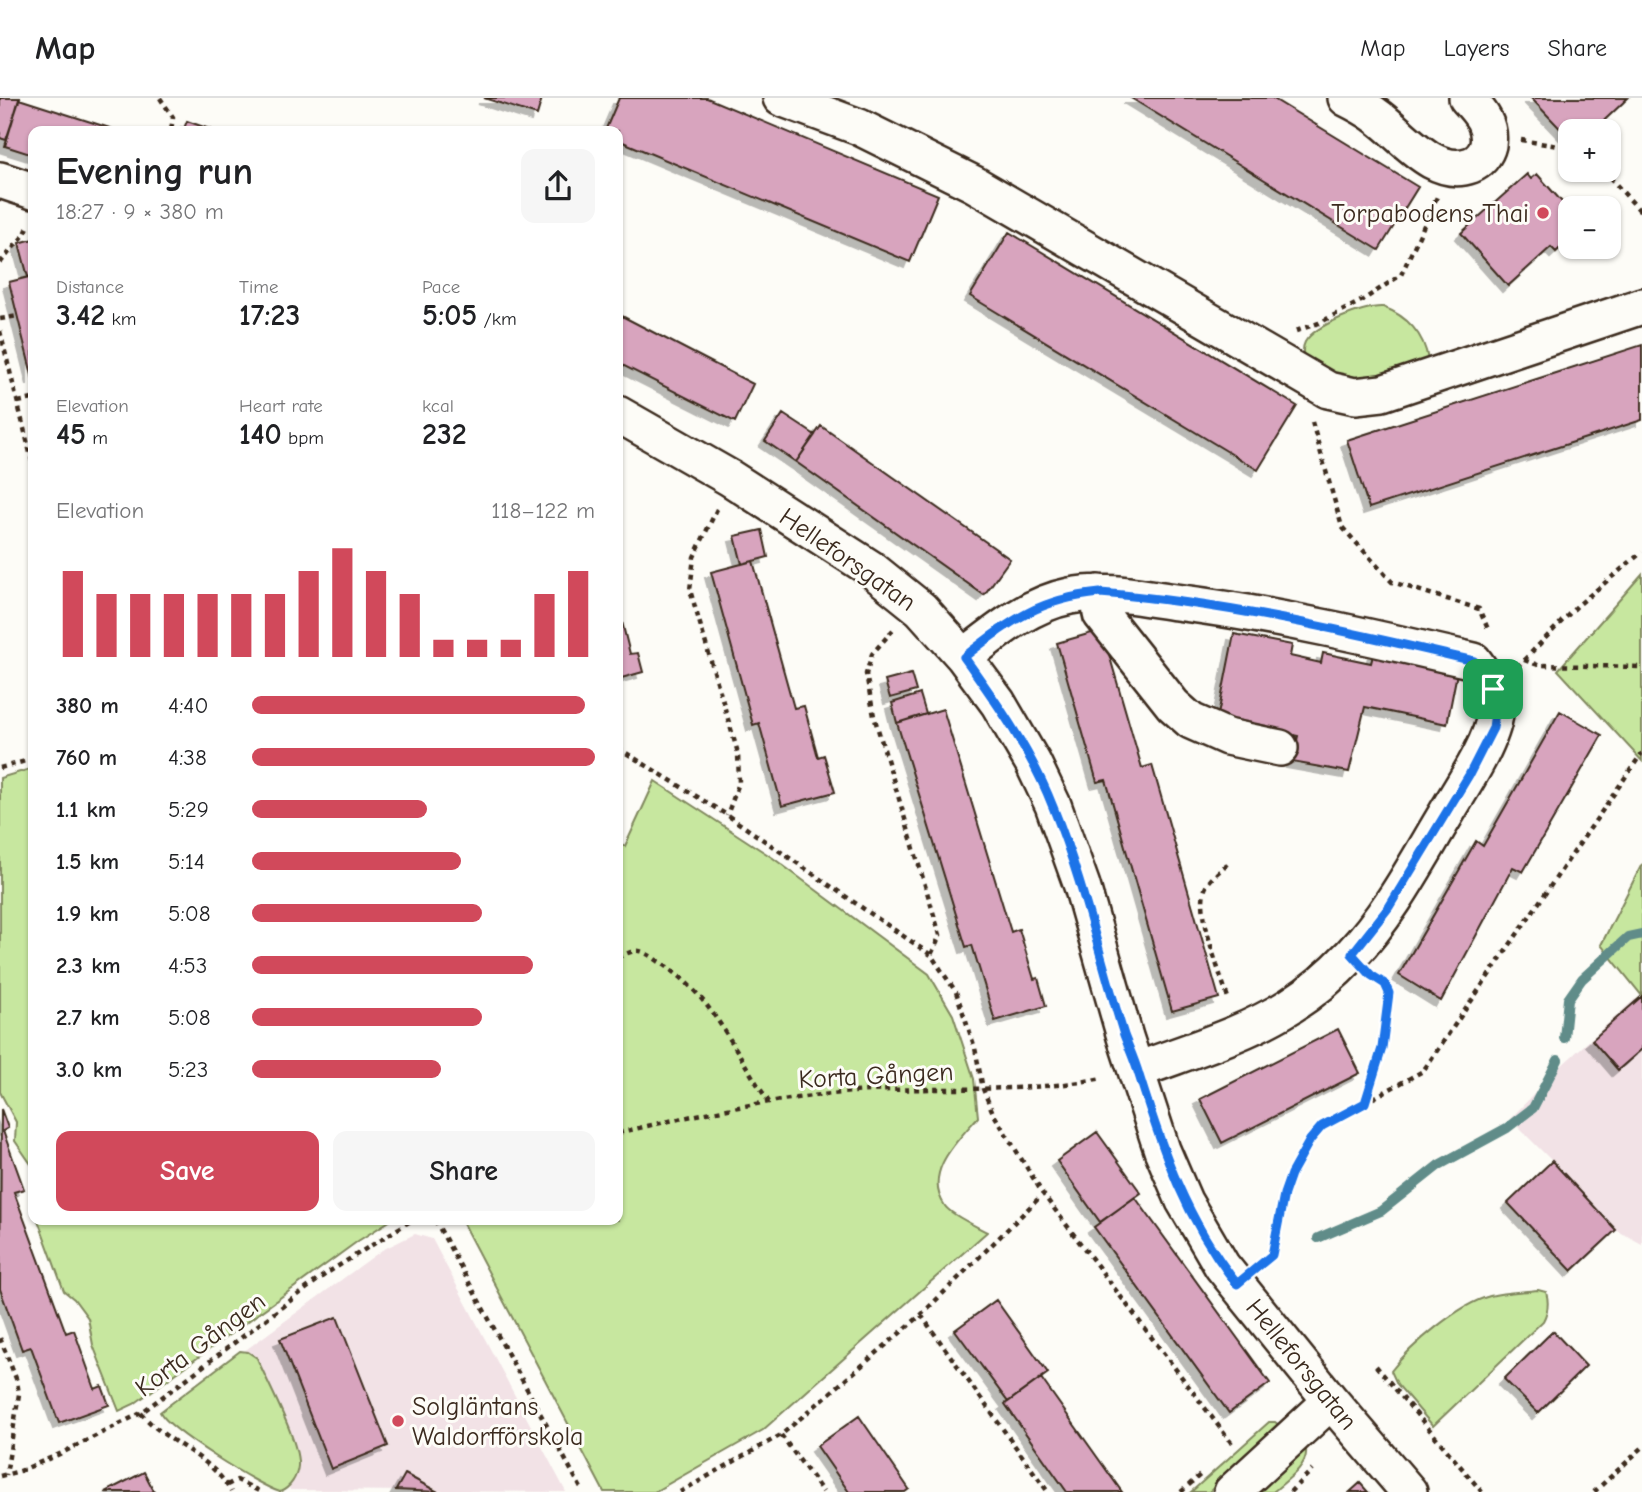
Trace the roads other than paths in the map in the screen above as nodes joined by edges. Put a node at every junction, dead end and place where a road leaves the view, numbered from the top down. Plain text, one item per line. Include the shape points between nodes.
1 (781, 98) edge
2 (1346, 98) edge
3 (1467, 98) edge
4 (1388, 107) edge
5 (0, 180) edge
6 (28, 189) edge
7 (1642, 306) edge
8 (623, 417) edge
9 (1100, 593) junction
10 (964, 657) junction
11 (1280, 748) dead end
12 (1138, 1070) junction
13 (1331, 1401) junction
14 (1232, 1492) edge
15 (1409, 1492) edge

1 - 7 street via 859,127 974,184 1328,390 1355,396 1382,393
2 - 4 street
3 - 4 street via 1488,125 1489,136 1487,151 1466,167 1442,165 1416,149
5 - 6 street
8 - 10 street, Helleforsgatan via 730,478 870,568 921,609
9 - 10 street via 1055,600 1013,619
9 - 11 street via 1101,614 1191,721 1227,737
9 - 12 street via 1342,630 1474,661 1494,700 1493,728 1469,775 1389,907 1352,954 1289,1007
10 - 12 street, Helleforsgatan via 998,703 1053,805
12 - 13 street, Helleforsgatan via 1162,1150 1184,1201 1222,1266
13 - 14 street
13 - 15 street, Helleforsgatan

